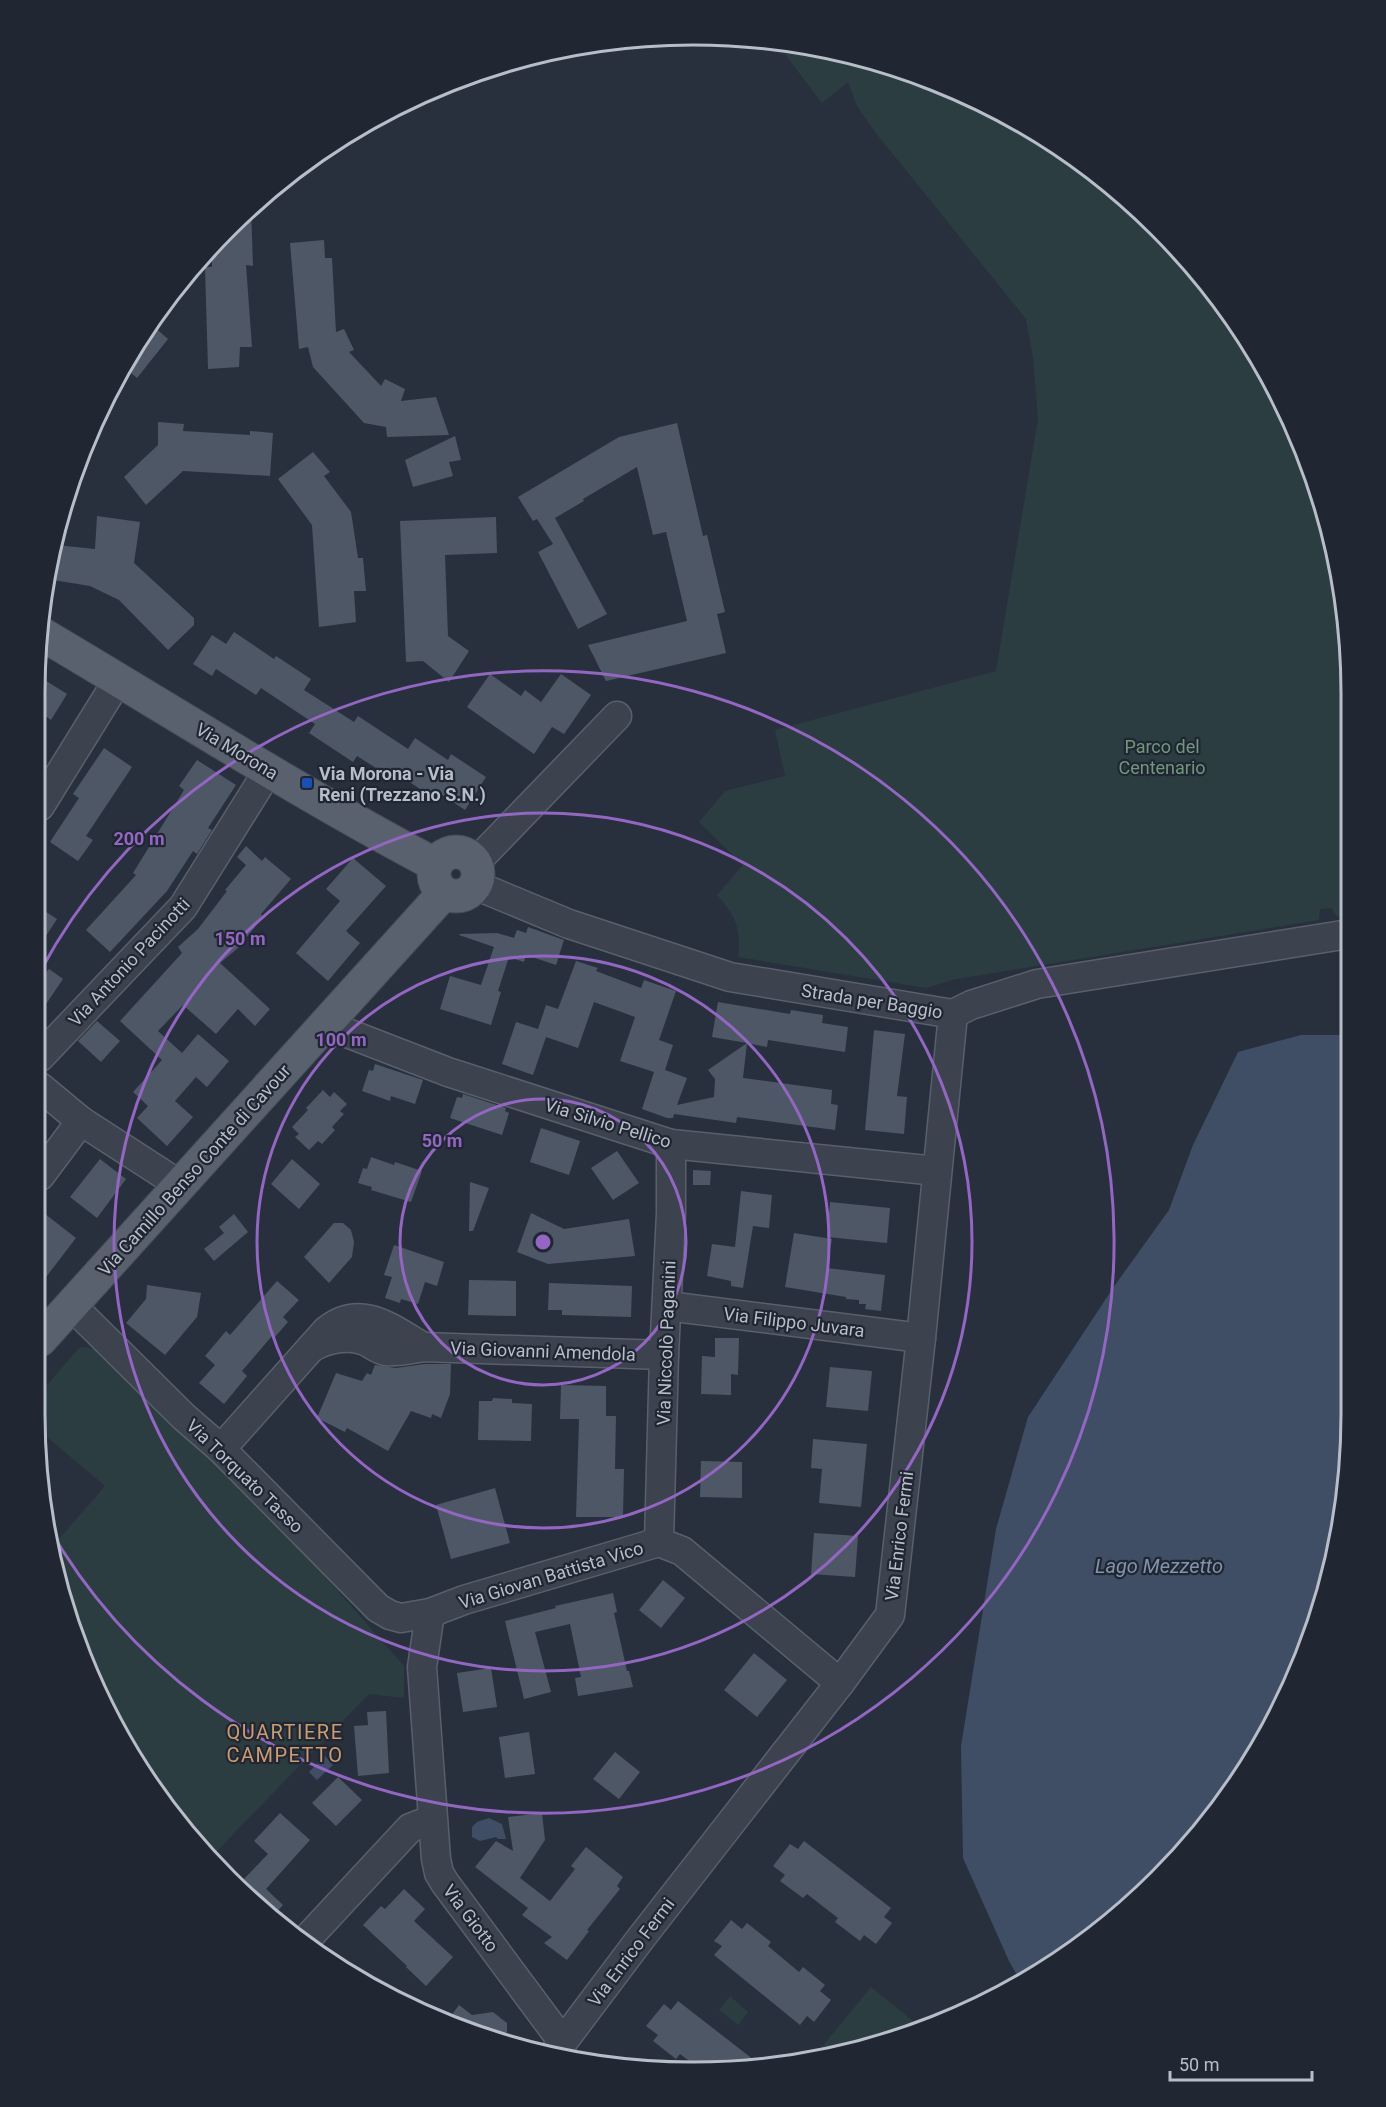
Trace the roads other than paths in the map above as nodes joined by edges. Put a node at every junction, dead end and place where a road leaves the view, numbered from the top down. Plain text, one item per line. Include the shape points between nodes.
1 (48, 638) edge
2 (118, 680) junction
3 (617, 716) dead end
4 (268, 771) junction
5 (45, 799) edge
6 (458, 876) junction
7 (1341, 935) edge
8 (953, 1014) junction
9 (328, 1023) junction
10 (45, 1052) edge
11 (45, 1091) edge
12 (81, 1121) junction
13 (671, 1144) junction
14 (45, 1169) edge
15 (937, 1171) junction
16 (180, 1185) junction
17 (72, 1306) junction
18 (667, 1306) junction
19 (45, 1335) edge
20 (921, 1338) junction
21 (664, 1354) junction
22 (221, 1449) junction
23 (659, 1542) junction
24 (430, 1613) junction
25 (401, 1618) junction
26 (422, 1667) junction
27 (840, 1683) junction
28 (433, 1823) junction
29 (310, 1936) edge
30 (557, 2048) edge
31 (559, 2048) edge

1 - 2 main road, Via Morona
2 - 4 main road, Via Morona
2 - 5 street
3 - 6 street
4 - 6 main road, Via Morona
4 - 10 street, Via Antonio Pacinotti via 183,907
6 - 8 street, Strada per Baggio via 569,924 730,977
6 - 9 main road, Via Camillo Benso Conte di Cavour
7 - 8 street, Strada per Baggio via 1037,984
8 - 15 street, Via Enrico Fermi
9 - 13 street, Via Silvio Pellico via 448,1072
9 - 16 main road, Via Camillo Benso Conte di Cavour
11 - 12 street
12 - 14 street
12 - 16 street
13 - 15 street, Via Silvio Pellico
13 - 18 street, Via Niccolò Paganini
15 - 20 street, Via Enrico Fermi
16 - 17 main road, Via Camillo Benso Conte di Cavour
17 - 19 main road, Via Camillo Benso Conte di Cavour
17 - 22 street, Via Torquato Tasso
18 - 20 street, Via Filippo Juvara
18 - 21 street, Via Niccolò Paganini
20 - 27 street, Via Enrico Fermi via 890,1615
21 - 22 street, Via Giovanni Amendola via 423,1347 365,1317 346,1321 331,1327
21 - 23 street, Via Niccolò Paganini
22 - 25 street, Via Torquato Tasso via 378,1608
23 - 24 street, Via Giovan Battista Vico
23 - 27 street, Via Giovan Battista Vico via 682,1551
24 - 25 street
24 - 26 street, Via Giotto
25 - 26 street, Via Giotto
26 - 28 street, Via Giotto
27 - 31 street, Via Enrico Fermi
28 - 29 street via 410,1828
28 - 30 street, Via Giotto via 439,1873

